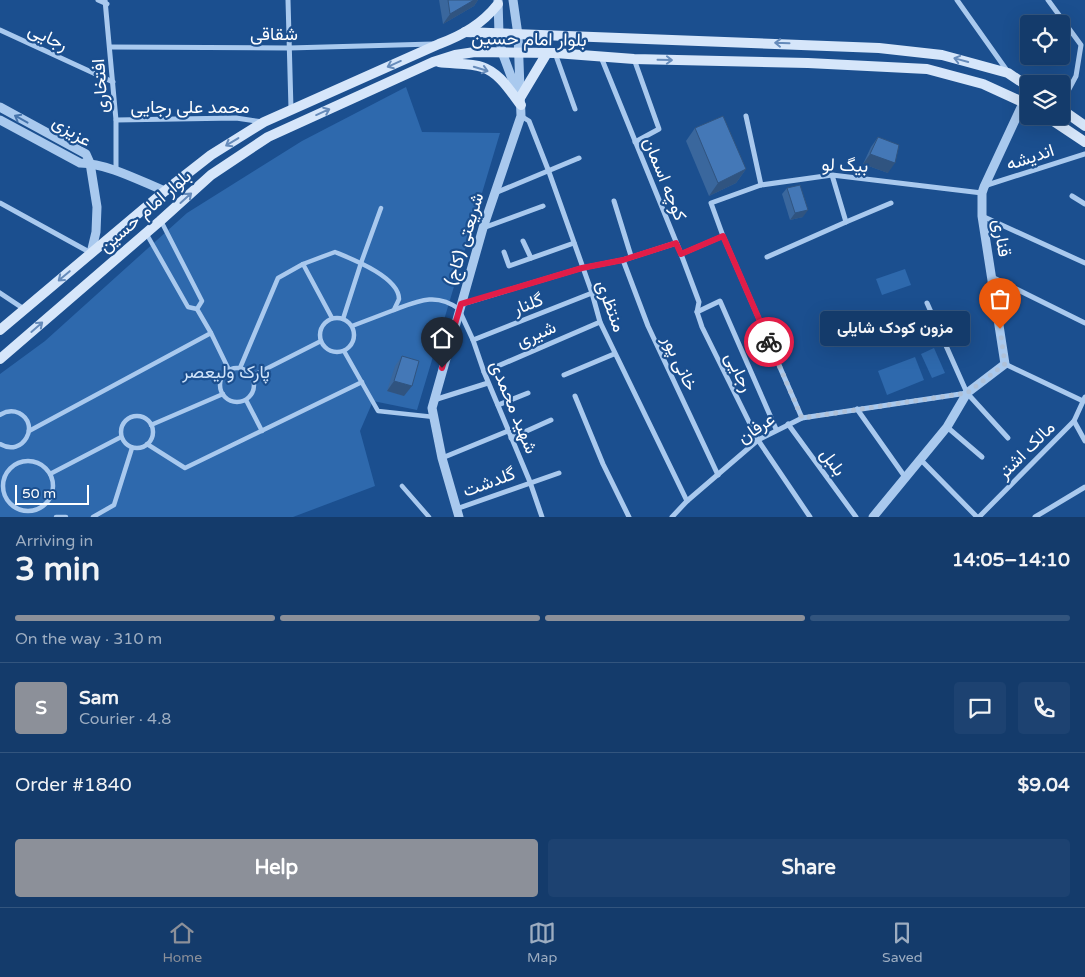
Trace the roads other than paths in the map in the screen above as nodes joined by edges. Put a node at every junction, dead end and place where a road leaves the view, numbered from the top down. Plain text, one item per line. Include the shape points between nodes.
1 (98, 0) edge
2 (288, 0) edge
3 (958, 0) edge
4 (1048, 0) edge
5 (513, 1) edge
6 (106, 2) edge
7 (498, 2) edge
8 (0, 30) edge
9 (465, 32) junction
10 (499, 34) junction
11 (518, 35) junction
12 (438, 44) junction
13 (808, 44) junction
14 (110, 47) junction
15 (290, 48) junction
16 (502, 52) junction
17 (519, 52) junction
18 (551, 53) junction
19 (601, 56) junction
20 (634, 59) junction
21 (433, 62) junction
22 (808, 63) junction
23 (1008, 73) junction
24 (1020, 81) edge
25 (113, 82) junction
26 (1070, 87) edge
27 (1020, 100) edge
28 (520, 106) junction
29 (0, 107) edge
30 (575, 109) dead end
31 (291, 110) junction
32 (1020, 115) edge
33 (1070, 115) edge
34 (746, 116) dead end
35 (0, 120) edge
36 (116, 120) junction
37 (264, 122) junction
38 (1060, 125) edge
39 (1085, 126) edge
40 (635, 142) junction
41 (1085, 142) edge
42 (1085, 154) edge
43 (579, 158) dead end
44 (90, 163) junction
45 (116, 171) junction
46 (549, 172) junction
47 (832, 175) junction
48 (761, 185) junction
49 (983, 190) junction
50 (165, 191) junction
51 (495, 194) junction
52 (1072, 196) dead end
53 (614, 200) dead end
54 (891, 202) dead end
55 (0, 203) edge
56 (1085, 204) edge
57 (543, 206) dead end
58 (381, 208) dead end
59 (982, 216) junction
60 (160, 221) junction
61 (846, 222) junction
62 (483, 228) junction
63 (146, 233) junction
64 (723, 236) junction
65 (523, 242) dead end
66 (574, 243) junction
67 (676, 243) junction
68 (504, 252) dead end
69 (91, 253) junction
70 (681, 254) junction
71 (631, 256) junction
72 (767, 257) dead end
73 (531, 258) junction
74 (623, 260) junction
75 (1085, 262) edge
76 (361, 263) junction
77 (303, 264) junction
78 (582, 268) junction
79 (992, 277) junction
80 (0, 293) edge
81 (592, 294) junction
82 (927, 303) dead end
83 (460, 306) junction
84 (196, 309) junction
85 (24, 310) junction
86 (394, 310) junction
87 (697, 312) junction
88 (332, 318) junction
89 (344, 319) junction
90 (600, 322) junction
91 (1085, 322) edge
92 (352, 326) junction
93 (0, 330) edge
94 (211, 333) junction
95 (473, 340) junction
96 (321, 341) junction
97 (344, 351) junction
98 (614, 354) junction
99 (0, 359) edge
100 (1005, 364) junction
101 (240, 368) junction
102 (229, 370) junction
103 (484, 372) junction
104 (252, 376) junction
105 (564, 376) dead end
106 (362, 382) junction
107 (488, 383) junction
108 (528, 393) dead end
109 (967, 393) junction
110 (222, 394) junction
111 (575, 396) dead end
112 (1084, 399) edge
113 (246, 400) junction
114 (434, 400) junction
115 (498, 405) junction
116 (857, 409) junction
117 (0, 415) edge
118 (434, 417) junction
119 (802, 418) junction
120 (551, 420) dead end
121 (1074, 421) junction
122 (788, 424) junction
123 (151, 425) junction
124 (946, 427) junction
125 (776, 429) junction
126 (29, 431) junction
127 (262, 431) junction
128 (508, 431) junction
129 (121, 437) junction
130 (511, 438) junction
131 (1008, 438) dead end
132 (758, 440) junction
133 (1085, 441) edge
134 (0, 444) edge
135 (148, 444) junction
136 (132, 448) junction
137 (982, 457) dead end
138 (442, 458) junction
139 (921, 460) junction
140 (559, 473) dead end
141 (50, 474) junction
142 (718, 475) junction
143 (906, 477) junction
144 (530, 482) junction
145 (402, 486) dead end
146 (1085, 487) edge
147 (7, 500) junction
148 (688, 501) junction
149 (0, 502) edge
150 (457, 513) edge
151 (56, 517) edge
152 (66, 517) edge
153 (93, 517) edge
154 (429, 517) edge
155 (542, 517) edge
156 (628, 517) edge
157 (672, 517) edge
158 (810, 517) edge
159 (856, 517) edge
160 (873, 517) edge
161 (978, 517) edge
162 (1035, 517) edge

1 - 6 street
2 - 15 street
3 - 23 street
4 - 26 street via 1081,45 1076,76
5 - 7 street
5 - 11 street, شریعتی (کاج)
6 - 14 street, افتخاری
7 - 9 main road via 481,22
7 - 10 street
8 - 25 street, رجایی
9 - 10 main road, بلوار امام حسین
9 - 12 main road, بلوار امام حسین
10 - 11 main road, بلوار امام حسین
10 - 16 street
13 -> 11 main road, بلوار امام حسین
11 - 17 street, شریعتی (کاج)
12 - 15 street, شقاقی
12 -> 31 main road, بلوار امام حسین
13 - 22 main road
23 -> 13 main road, بلوار امام حسین via 942,55
14 - 15 street, شقاقی
14 - 25 street, افتخاری
15 - 31 street
16 - 17 main road, بلوار امام حسین
16 - 21 main road, بلوار امام حسین via 455,55
16 - 28 street
17 - 18 main road, بلوار امام حسین
17 - 28 street, شریعتی (کاج)
18 - 19 main road, بلوار امام حسین
18 - 28 main road
18 - 30 street
19 - 20 main road, بلوار امام حسین
19 - 40 street, کوچه اسمان
20 -> 22 main road, بلوار امام حسین
20 - 40 street via 659,129
21 -> 28 main road via 482,67 505,84
60 -> 21 main road, بلوار امام حسین via 211,175 268,138
22 - 27 main road, بلوار امام حسین via 927,70 983,84
23 - 24 main road, بلوار امام حسین
25 - 36 street, افتخاری
28 - 46 street, منتظری
28 - 51 street, شریعتی (کاج)
44 -> 29 street, عزیزی via 86,154
31 - 37 main road, بلوار امام حسین
32 - 49 street, قناری
33 - 39 main road
34 - 48 street
35 - 44 street, عزیزی via 80,163
36 - 37 street, محمد علی رجایی via 236,118
36 - 45 street, افتخاری
37 -> 50 main road, بلوار امام حسین via 211,155
38 - 41 main road
40 - 67 street, کوچه اسمان
42 - 49 street, اندیشه
43 - 46 street
44 - 45 street
44 - 69 street via 97,207
45 - 50 street
46 - 51 street
46 - 66 street, منتظری
47 - 48 street, بیگ لو
47 - 49 street, بیگ لو
47 - 61 street
48 - 64 street, بیگ لو via 711,203
49 - 59 street, قناری
50 - 69 main road, بلوار امام حسین
51 - 62 street, شریعتی (کاج)
52 - 56 street
53 - 71 street
54 - 61 street
55 - 69 street
57 - 62 street
58 - 76 street
59 - 75 street
59 - 79 street, قناری
60 - 63 main road, بلوار امام حسین
60 - 84 street via 202,301
61 - 72 street
62 - 83 street, شریعتی (کاج)
63 - 84 street via 188,307
99 -> 63 main road, بلوار امام حسین
64 - 70 street
64 - 119 street
65 - 73 street
66 - 73 street
66 - 78 street, منتظری
67 - 70 street, کوچه اسمان
67 - 71 street
68 - 73 street via 509,266
69 -> 85 main road, بلوار امام حسین
70 - 87 street, کوچه اسمان via 699,302
71 - 74 street
74 - 78 street
74 - 142 street, خانی پور via 648,326
76 - 77 street via 335,252
76 - 86 street via 396,288 399,300
76 - 89 street
77 - 88 street
77 - 101 street via 278,278
78 - 81 street, منتظری
78 - 83 street
79 - 91 street
79 - 100 street, قناری
80 - 85 street
81 - 90 street, منتظری
81 - 95 street, گلنار
82 - 109 street
83 - 86 street via 433,298
83 - 95 street, شهید محمدی
83 - 114 street, شریعتی (کاج)
84 - 94 street
85 - 93 main road, بلوار امام حسین
86 - 92 street
87 - 125 street via 720,301
87 - 132 street, رجایی
88 - 89 street
88 - 96 street via 322,325
89 - 92 street
90 - 98 street, منتظری
90 - 103 street, شیری
92 - 97 street via 354,338
94 - 102 street
94 - 126 street
95 - 103 street, شهید محمدی
96 - 97 street via 328,350
96 - 104 street
97 - 106 street
98 - 105 street
98 - 148 street, منتظری
100 - 109 street
100 - 112 street
101 - 102 street
101 - 104 street
102 - 110 street via 220,384
103 - 107 street, شهید محمدی
104 - 113 street via 253,392
106 - 118 street via 378,411
106 - 127 street
107 - 114 street
107 - 115 street, شهید محمدی
108 - 115 street
109 - 116 street, عرفان
109 - 124 street
109 - 131 street
110 - 113 street via 230,401
110 - 123 street
111 - 156 street
112 - 121 street, مالک اشتر
113 - 127 street
114 - 118 street, شریعتی (کاج)
115 - 128 street, شهید محمدی
116 - 119 street, عرفان
116 - 143 street
117 - 126 street via 10,411 21,415
118 - 138 street, شریعتی (کاج)
119 - 122 street, عرفان
120 - 130 street
121 - 133 street
121 - 161 street, مالک اشتر
122 - 125 street, عرفان
122 - 159 street, بلبل
123 - 129 street via 144,418 133,417 124,422
123 - 135 street via 153,435
124 - 137 street
124 - 139 street
125 - 132 street, عرفان
126 - 134 street via 19,445 8,447
127 - 135 street via 185,468
128 - 130 street, شهید محمدی
128 - 138 street
129 - 136 street
129 - 141 street
130 - 144 street, شهید محمدی
132 - 142 street, عرفان
132 - 158 street, رجایی
135 - 136 street
136 - 153 street via 114,505
138 - 150 street, شریعتی (کاج)
139 - 143 street
139 - 161 street
140 - 144 street, گلدشت
141 - 147 street via 52,490 44,505 29,511 20,510
141 - 147 street via 33,461 26,460 12,466 3,485
142 - 148 street, عرفان
143 - 160 street
144 - 150 street, گلدشت
144 - 155 street, شهید محمدی
145 - 154 street
146 - 162 street
147 - 149 street
148 - 157 street, عرفان
151 - 152 street

